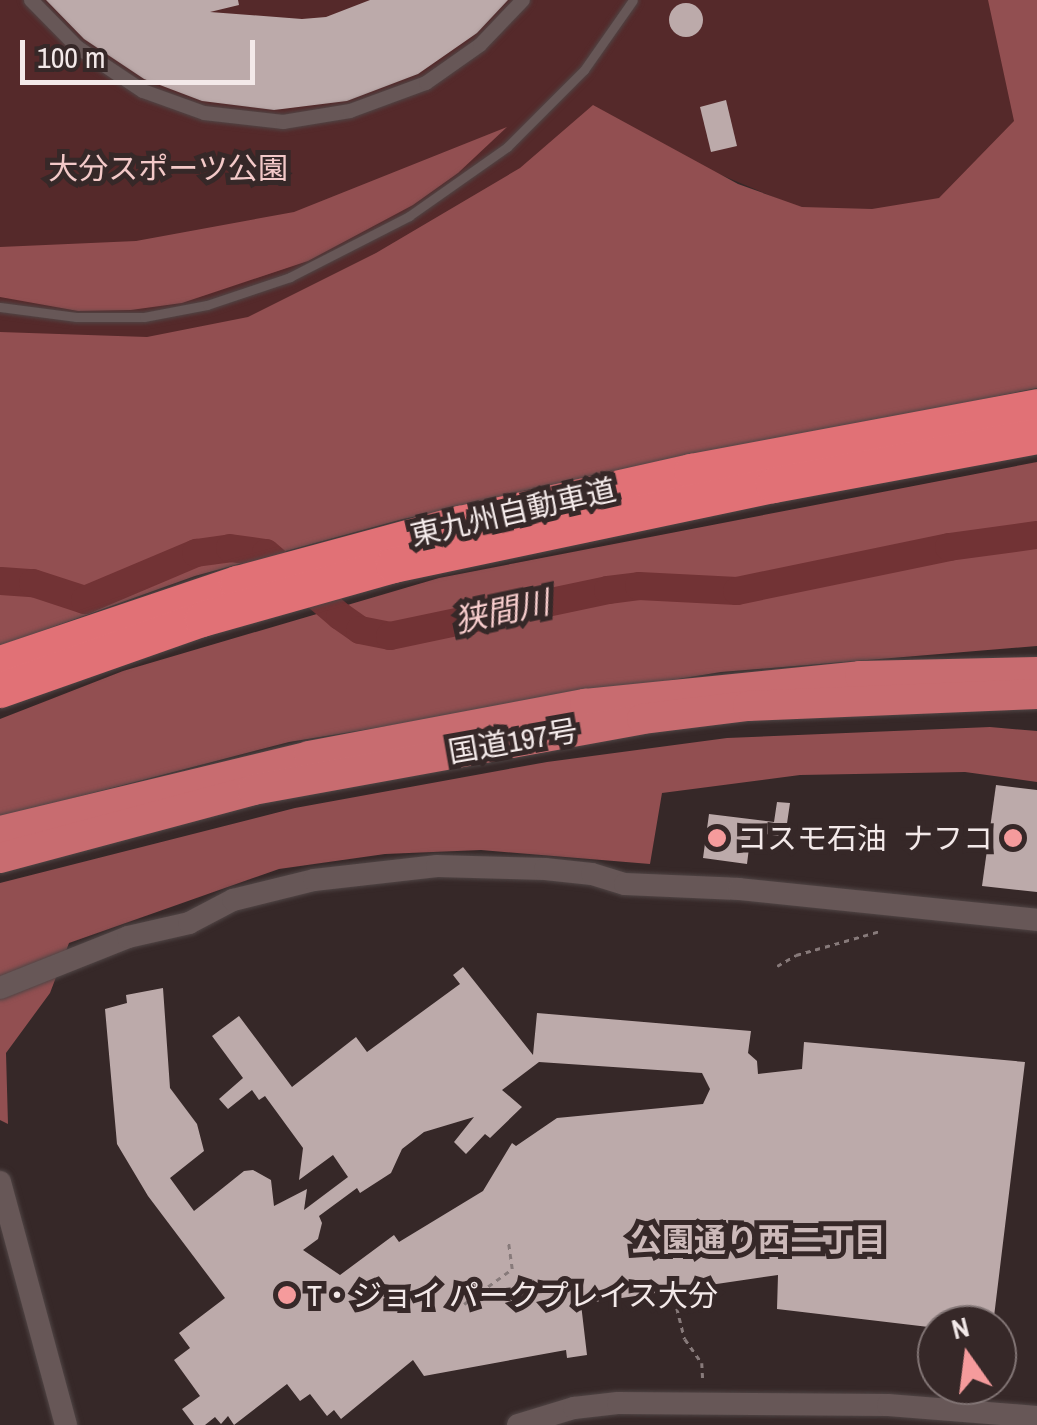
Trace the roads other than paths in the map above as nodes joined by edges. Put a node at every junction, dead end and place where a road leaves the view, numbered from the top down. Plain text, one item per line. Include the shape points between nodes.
1 (31, 0) edge
2 (523, 0) edge
3 (633, 0) edge
4 (0, 306) edge
5 (1037, 406) edge
6 (1037, 436) edge
7 (388, 554) junction
8 (1037, 660) edge
9 (42, 661) junction
10 (0, 662) edge
11 (947, 672) junction
12 (1037, 672) edge
13 (0, 690) edge
14 (1037, 694) edge
15 (1037, 707) edge
16 (726, 709) junction
17 (0, 831) edge
18 (0, 858) edge
19 (625, 884) junction
20 (1037, 920) edge
21 (1037, 936) edge
22 (0, 988) edge
23 (0, 1182) edge
24 (1037, 1417) edge
25 (66, 1425) edge
26 (518, 1425) edge

1 - 2 street via 76,47 143,91 204,113 284,122 350,112 426,83 480,45
3 - 4 lane via 584,70 507,147 410,216 290,278 144,317 76,317
5 - 7 highway, 東九州自動車道 via 691,471
6 - 7 highway, 東九州自動車道
7 - 9 highway, 東九州自動車道 via 202,619
8 - 11 highway
9 - 10 highway, 東九州自動車道
9 - 13 highway, 東九州自動車道
11 - 12 highway, 国道197号
11 - 17 highway, 国道197号 via 737,686 546,710 309,756
14 - 16 highway, 国道197号
15 - 16 highway
16 - 18 highway, 国道197号 via 338,772
19 - 20 street via 739,888
19 - 21 street
19 - 22 street via 423,880 330,892 190,923
23 - 25 street
24 - 26 street via 928,1406 632,1403 574,1408

